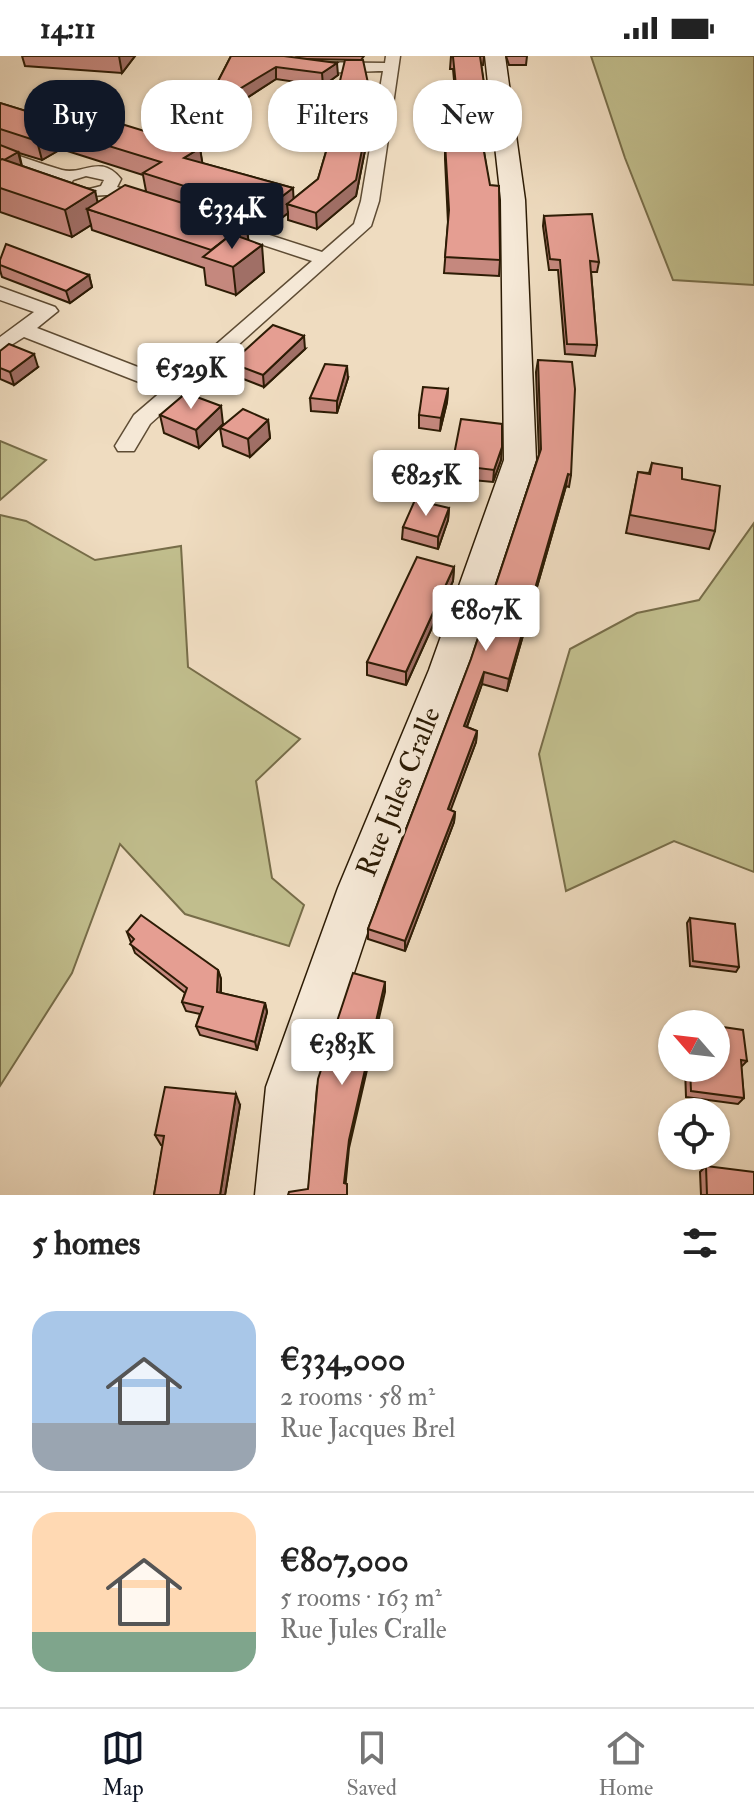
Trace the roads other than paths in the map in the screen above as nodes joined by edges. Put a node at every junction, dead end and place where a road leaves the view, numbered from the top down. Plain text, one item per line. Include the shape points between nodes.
1 (288, 56) edge
2 (346, 56) edge
3 (495, 56) edge
4 (392, 62) edge
5 (0, 155) edge
6 (165, 208) edge
7 (194, 217) edge
8 (325, 259) junction
9 (0, 293) edge
10 (23, 330) junction
11 (0, 346) edge
12 (176, 389) junction
13 (126, 446) dead end
14 (281, 1195) edge

1 - 4 street via 285,61 297,66
2 - 4 street
3 - 14 street, Rue Jules Cralle via 513,200 520,460 448,670 360,888 291,1087
4 - 8 street via 362,226
5 - 6 street via 67,177 105,172 113,179 107,189
7 - 8 street
8 - 12 street
9 - 10 street via 48,311
10 - 11 street
10 - 12 street
12 - 13 street via 142,420

